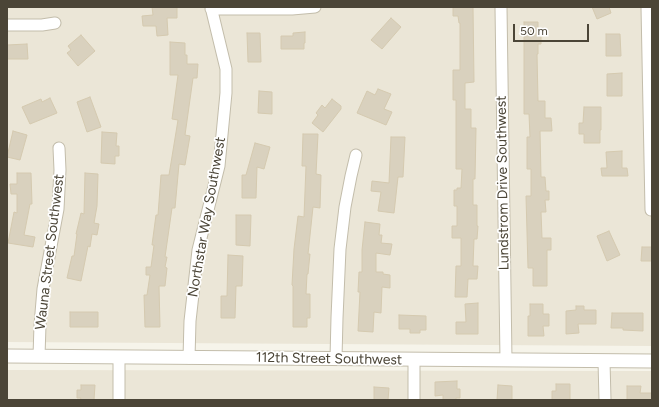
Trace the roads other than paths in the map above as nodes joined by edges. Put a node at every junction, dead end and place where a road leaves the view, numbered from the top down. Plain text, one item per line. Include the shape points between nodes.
1 (315, 7) edge
2 (501, 7) edge
3 (647, 7) edge
4 (211, 8) edge
5 (55, 23) dead end
6 (7, 26) edge
7 (59, 148) dead end
8 (356, 154) dead end
9 (651, 210) edge
10 (7, 356) edge
11 (39, 356) junction
12 (119, 357) junction
13 (189, 358) junction
14 (336, 358) junction
15 (414, 360) junction
16 (506, 360) junction
17 (604, 360) junction
18 (652, 361) edge
19 (119, 400) edge
20 (414, 400) edge
21 (605, 400) edge

1 - 4 street
2 - 16 street, Lundstrom Drive Southwest
3 - 9 street
4 - 13 street, Northstar Way Southwest via 227,79 219,166 198,250
5 - 6 street
7 - 11 street, Wauna Street Southwest via 58,209 43,289
8 - 14 street via 345,206 340,249
10 - 11 street, 112th Street Southwest
11 - 12 street, 112th Street Southwest
12 - 13 street, 112th Street Southwest
12 - 19 street
13 - 14 street, 112th Street Southwest
14 - 15 street, 112th Street Southwest
15 - 16 street, 112th Street Southwest
15 - 20 street
16 - 17 street, 112th Street Southwest
17 - 18 street, 112th Street Southwest
17 - 21 street

